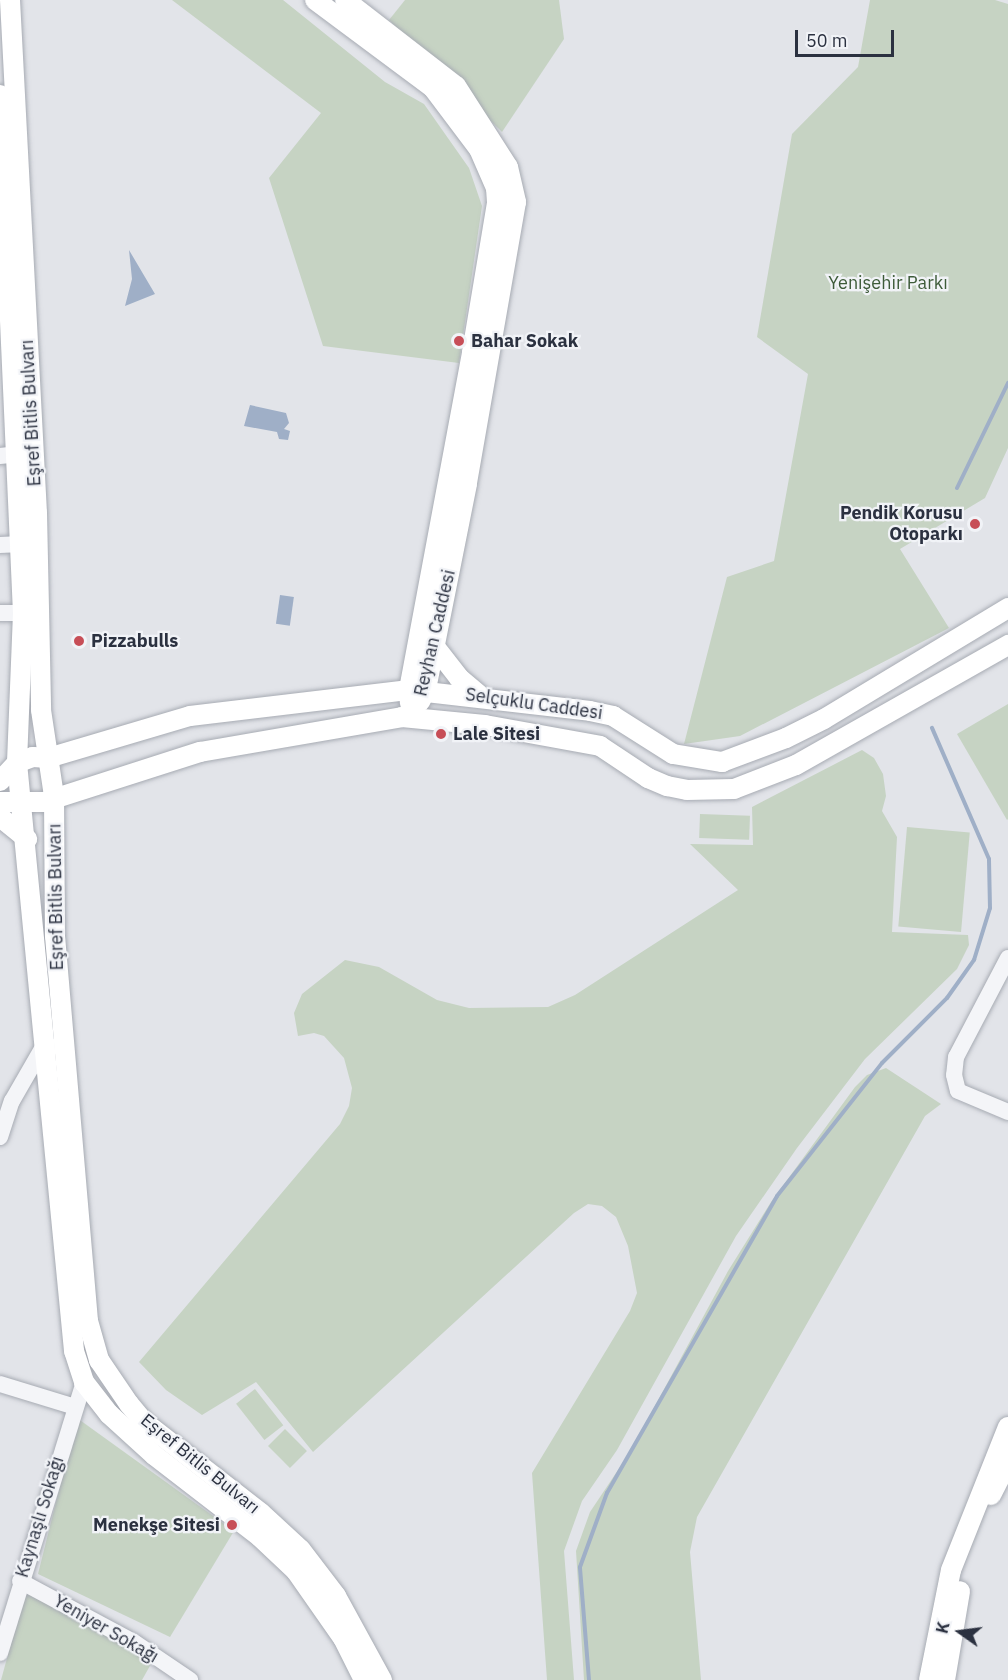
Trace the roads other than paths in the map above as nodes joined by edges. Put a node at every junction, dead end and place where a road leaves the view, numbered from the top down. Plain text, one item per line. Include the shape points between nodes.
1 (10, 0) edge
2 (315, 0) edge
3 (345, 0) edge
4 (0, 95) edge
5 (3, 206) edge
6 (9, 455) edge
7 (21, 544) junction
8 (0, 545) edge
9 (1008, 608) edge
10 (0, 613) edge
11 (23, 613) junction
12 (1008, 645) edge
13 (435, 647) junction
14 (417, 690) junction
15 (479, 695) junction
16 (412, 718) junction
17 (42, 724) junction
18 (90, 745) junction
19 (48, 758) junction
20 (17, 763) junction
21 (0, 781) edge
22 (54, 796) junction
23 (20, 800) junction
24 (0, 802) edge
25 (0, 817) edge
26 (27, 839) junction
27 (1008, 957) edge
28 (64, 1044) junction
29 (43, 1047) junction
30 (1008, 1112) edge
31 (0, 1137) edge
32 (84, 1382) junction
33 (0, 1384) edge
34 (75, 1407) junction
35 (1008, 1427) edge
36 (1008, 1461) edge
37 (20, 1581) junction
38 (0, 1653) edge
39 (190, 1680) edge
40 (364, 1680) edge
41 (382, 1680) edge
42 (929, 1680) edge
43 (945, 1680) edge

1 - 17 main road, Eşref Bitlis Bulvarı via 36,513
2 - 14 main road, Reyhan Caddesi via 433,88 479,149 496,188 497,203
3 - 13 main road, Reyhan Caddesi via 456,86 508,167 516,202
4 - 5 main road, Eşref Bitlis Bulvarı
5 - 6 main road, Eşref Bitlis Bulvarı
6 - 7 main road, Eşref Bitlis Bulvarı
7 - 8 street
7 - 11 main road, Eşref Bitlis Bulvarı
9 - 15 main road, Selçuklu Caddesi via 824,718 722,762 673,754 613,716
10 - 11 street
11 - 20 main road, Eşref Bitlis Bulvarı
12 - 16 main road, Selçuklu Caddesi via 806,760 734,789 687,790 667,786 600,746 485,725
13 - 14 main road, Reyhan Caddesi
13 - 15 main road via 459,678
14 - 15 main road, Selçuklu Caddesi
14 - 16 main road, Reyhan Caddesi
14 - 18 main road, Selçuklu Caddesi via 190,717
16 - 22 main road, Selçuklu Caddesi via 200,752
17 - 18 main road via 72,743
17 - 19 main road, Eşref Bitlis Bulvarı
18 - 19 main road, Selçuklu Caddesi
19 - 20 main road, Selçuklu Caddesi via 33,757
19 - 22 main road, Eşref Bitlis Bulvarı
20 - 21 main road
20 - 23 main road, Eşref Bitlis Bulvarı
22 - 23 main road, Selçuklu Caddesi via 34,804
22 - 28 main road, Eşref Bitlis Bulvarı via 55,936
23 - 24 main road, Selçuklu Caddesi
23 - 26 main road, Eşref Bitlis Bulvarı
25 - 26 main road
26 - 29 main road, Eşref Bitlis Bulvarı
27 - 30 street via 956,1057 954,1075 958,1091
28 - 29 street
28 - 41 main road, Eşref Bitlis Bulvarı via 84,1292 99,1360 117,1390 144,1422 261,1513 301,1550 336,1596
29 - 31 street via 12,1101
29 - 32 main road, Eşref Bitlis Bulvarı via 74,1351
32 - 34 street, Kaynaşlı Sokağı
32 - 40 main road, Eşref Bitlis Bulvarı via 133,1437 280,1554 319,1600
33 - 34 street
34 - 37 street, Kaynaşlı Sokağı
35 - 42 main road via 951,1570
36 - 43 main road via 964,1563
37 - 38 street, Kaynaşlı Sokağı
37 - 39 street, Yeniyer Sokağı via 134,1642

